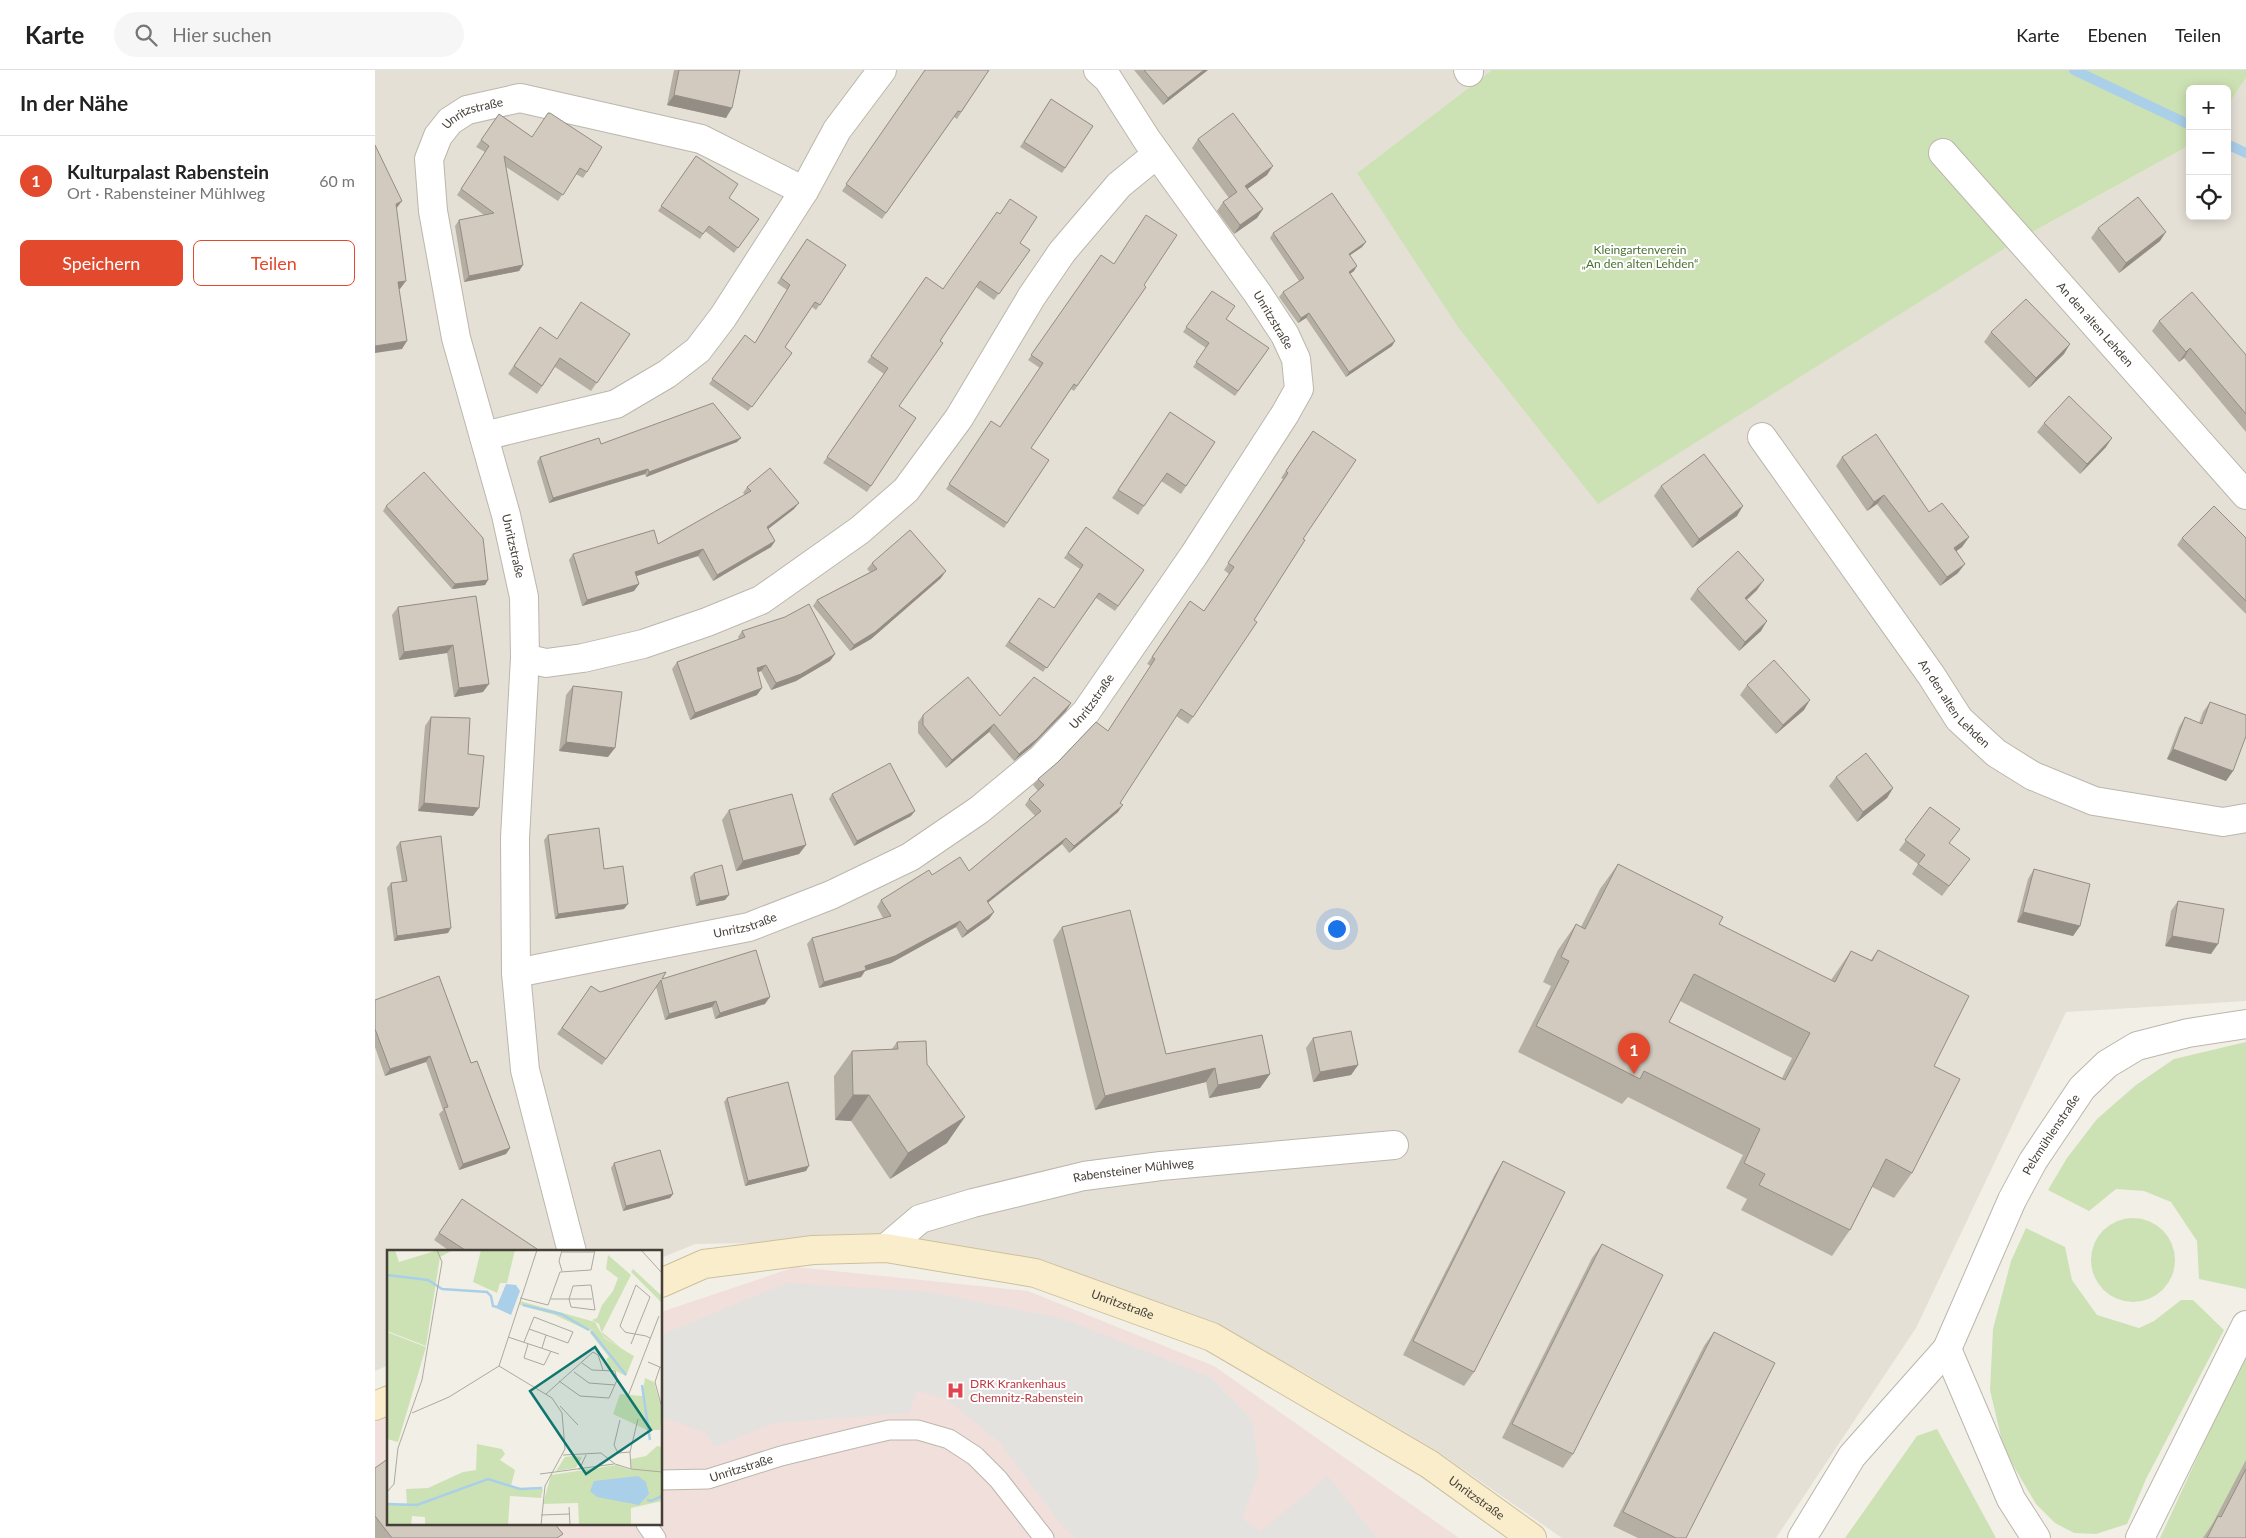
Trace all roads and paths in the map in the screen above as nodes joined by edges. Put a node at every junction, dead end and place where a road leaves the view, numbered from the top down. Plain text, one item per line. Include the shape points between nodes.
1 (882, 70) edge
2 (1098, 70) edge
3 (1943, 153) dead end
4 (1157, 154) junction
5 (803, 191) junction
6 (484, 436) junction
7 (1762, 436) dead end
8 (2246, 495) edge
9 (525, 658) junction
10 (2246, 818) edge
11 (517, 973) junction
12 (2246, 1024) edge
13 (1395, 1145) dead end
14 (886, 1248) junction
15 (571, 1250) edge
16 (663, 1282) edge
17 (2246, 1325) edge
18 (1947, 1349) junction
19 (387, 1401) edge
20 (375, 1406) edge
21 (663, 1480) edge
22 (647, 1526) edge
23 (656, 1538) edge
24 (1044, 1538) edge
25 (1532, 1538) edge
26 (1802, 1538) edge
27 (2036, 1538) edge
28 (2140, 1538) edge

1 - 5 street via 837,130
2 - 4 street, Unritzstraße via 1108,78
3 - 8 street, An den alten Lehden
4 - 9 street via 1119,185 1062,252 947,434 906,490 860,530 761,600 707,622 643,644 583,658 546,663
4 - 11 street, Unritzstraße via 1285,335 1296,359 1299,389 1194,555 1086,712 1042,758 979,810 910,857 831,895 749,927
5 - 6 street via 698,350 667,374 616,404
5 - 6 street, Unritzstraße via 701,139 520,98 467,110 450,121 438,136 429,159 433,211 457,338
6 - 9 street, Unritzstraße via 524,597
7 - 10 street, An den alten Lehden via 1959,719 1996,753 2033,776 2094,802 2223,822
9 - 11 street, Unritzstraße via 515,838
11 - 15 street, Unritzstraße via 525,1070
12 - 18 street, Pelzmühlenstraße via 2137,1046 2107,1064 2082,1088 2020,1184
13 - 14 street, Rabensteiner Mühlweg via 1084,1176 920,1219
14 - 16 street, Unritzstraße via 813,1250 704,1264
14 - 25 street, Unritzstraße via 1035,1273 1212,1337 1429,1464
17 - 28 street
18 - 26 street, Pelzmühlenstraße via 1852,1456
18 - 27 street via 2011,1500
19 - 20 street
21 - 24 lane, Unritzstraße via 708,1480 781,1456 851,1439 889,1430 918,1430 949,1439 975,1456 998,1479
22 - 23 lane

